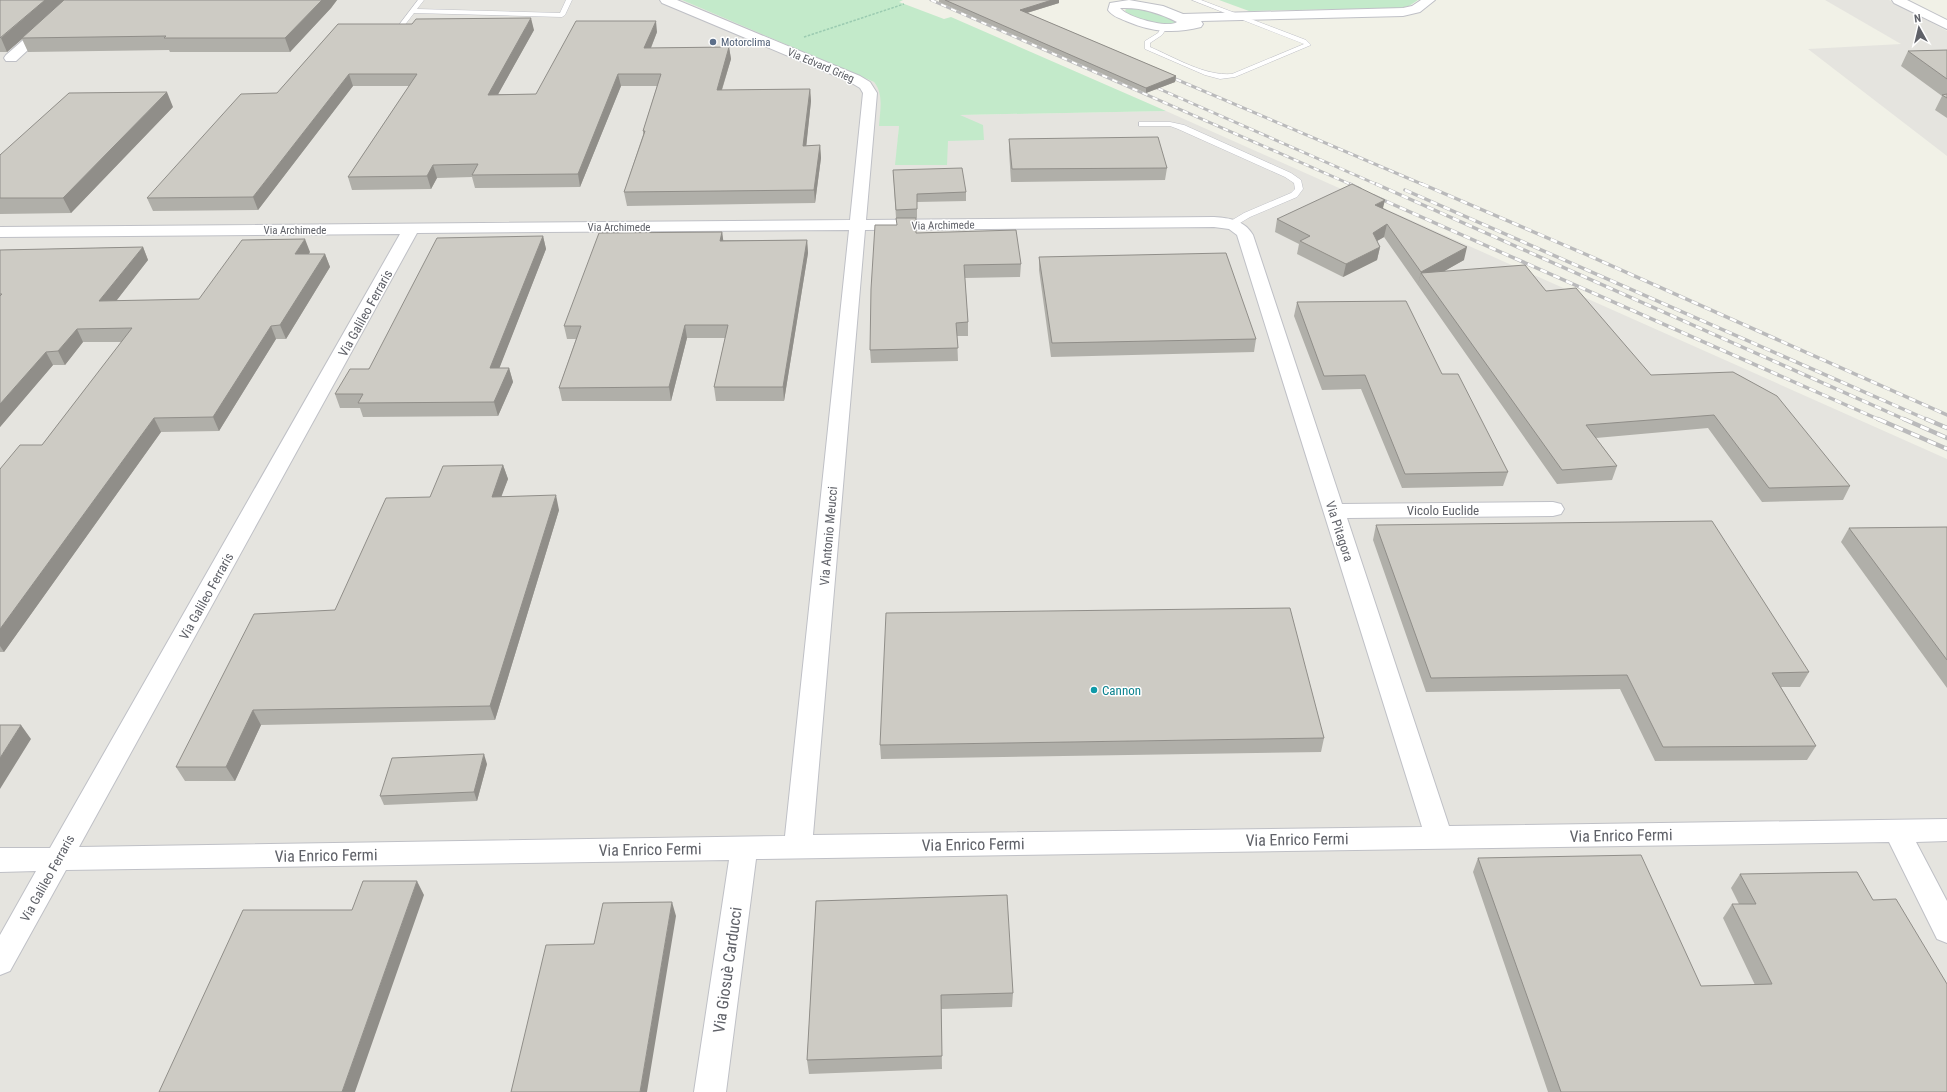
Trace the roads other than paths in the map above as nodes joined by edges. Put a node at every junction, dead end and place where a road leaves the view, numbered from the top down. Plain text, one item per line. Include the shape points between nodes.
1 (76, 0) edge
2 (421, 0) edge
3 (568, 0) edge
4 (666, 0) edge
5 (1195, 0) edge
6 (1429, 0) edge
7 (1898, 0) edge
8 (1135, 1) edge
9 (1117, 2) edge
10 (1204, 4) junction
11 (412, 11) junction
12 (1238, 15) junction
13 (1215, 16) junction
14 (1179, 22) junction
15 (402, 24) edge
16 (1947, 25) edge
17 (1163, 29) junction
18 (11, 58) dead end
19 (1142, 124) dead end
20 (858, 226) junction
21 (1235, 226) junction
22 (410, 229) junction
23 (0, 232) edge
24 (1553, 509) dead end
25 (1334, 511) junction
26 (1947, 830) edge
27 (1897, 831) junction
28 (1439, 838) junction
29 (798, 847) junction
30 (744, 848) junction
31 (0, 860) edge
32 (58, 860) junction
33 (1947, 930) edge
34 (0, 962) edge
35 (710, 1092) edge

1 - 18 street
2 - 11 lane
3 - 11 lane via 562,15
4 - 20 street, Via Edvard Grieg via 865,85 870,99
5 - 10 lane
6 - 12 street via 1416,10 1403,12
7 - 16 street
8 - 9 street
8 - 14 street
9 - 17 street via 1114,6 1117,13 1149,27
10 - 12 lane
10 - 13 lane via 1211,8
11 - 15 lane
12 - 13 street
12 - 17 lane via 1304,41 1308,45 1233,76 1220,77 1207,74 1147,48 1147,42
13 - 14 street
14 - 17 street
19 - 21 lane via 1170,124 1181,127 1288,175 1298,182 1299,189 1294,195 1247,215
20 - 21 street, Via Archimede via 1209,222
20 - 22 street, Via Archimede
20 - 29 street, Via Antonio Meucci
21 - 25 street, Via Pitagora via 1245,235
22 - 23 street, Via Archimede
22 - 32 street, Via Galileo Ferraris
24 - 25 street, Vicolo Euclide
25 - 28 street, Via Pitagora
26 - 27 street, Via Enrico Fermi
27 - 28 street, Via Enrico Fermi
27 - 33 street
28 - 29 street, Via Enrico Fermi
29 - 30 street, Via Enrico Fermi
30 - 32 street, Via Enrico Fermi
30 - 35 street, Via Giosuè Carducci
31 - 32 street, Via Enrico Fermi
32 - 34 street, Via Galileo Ferraris

